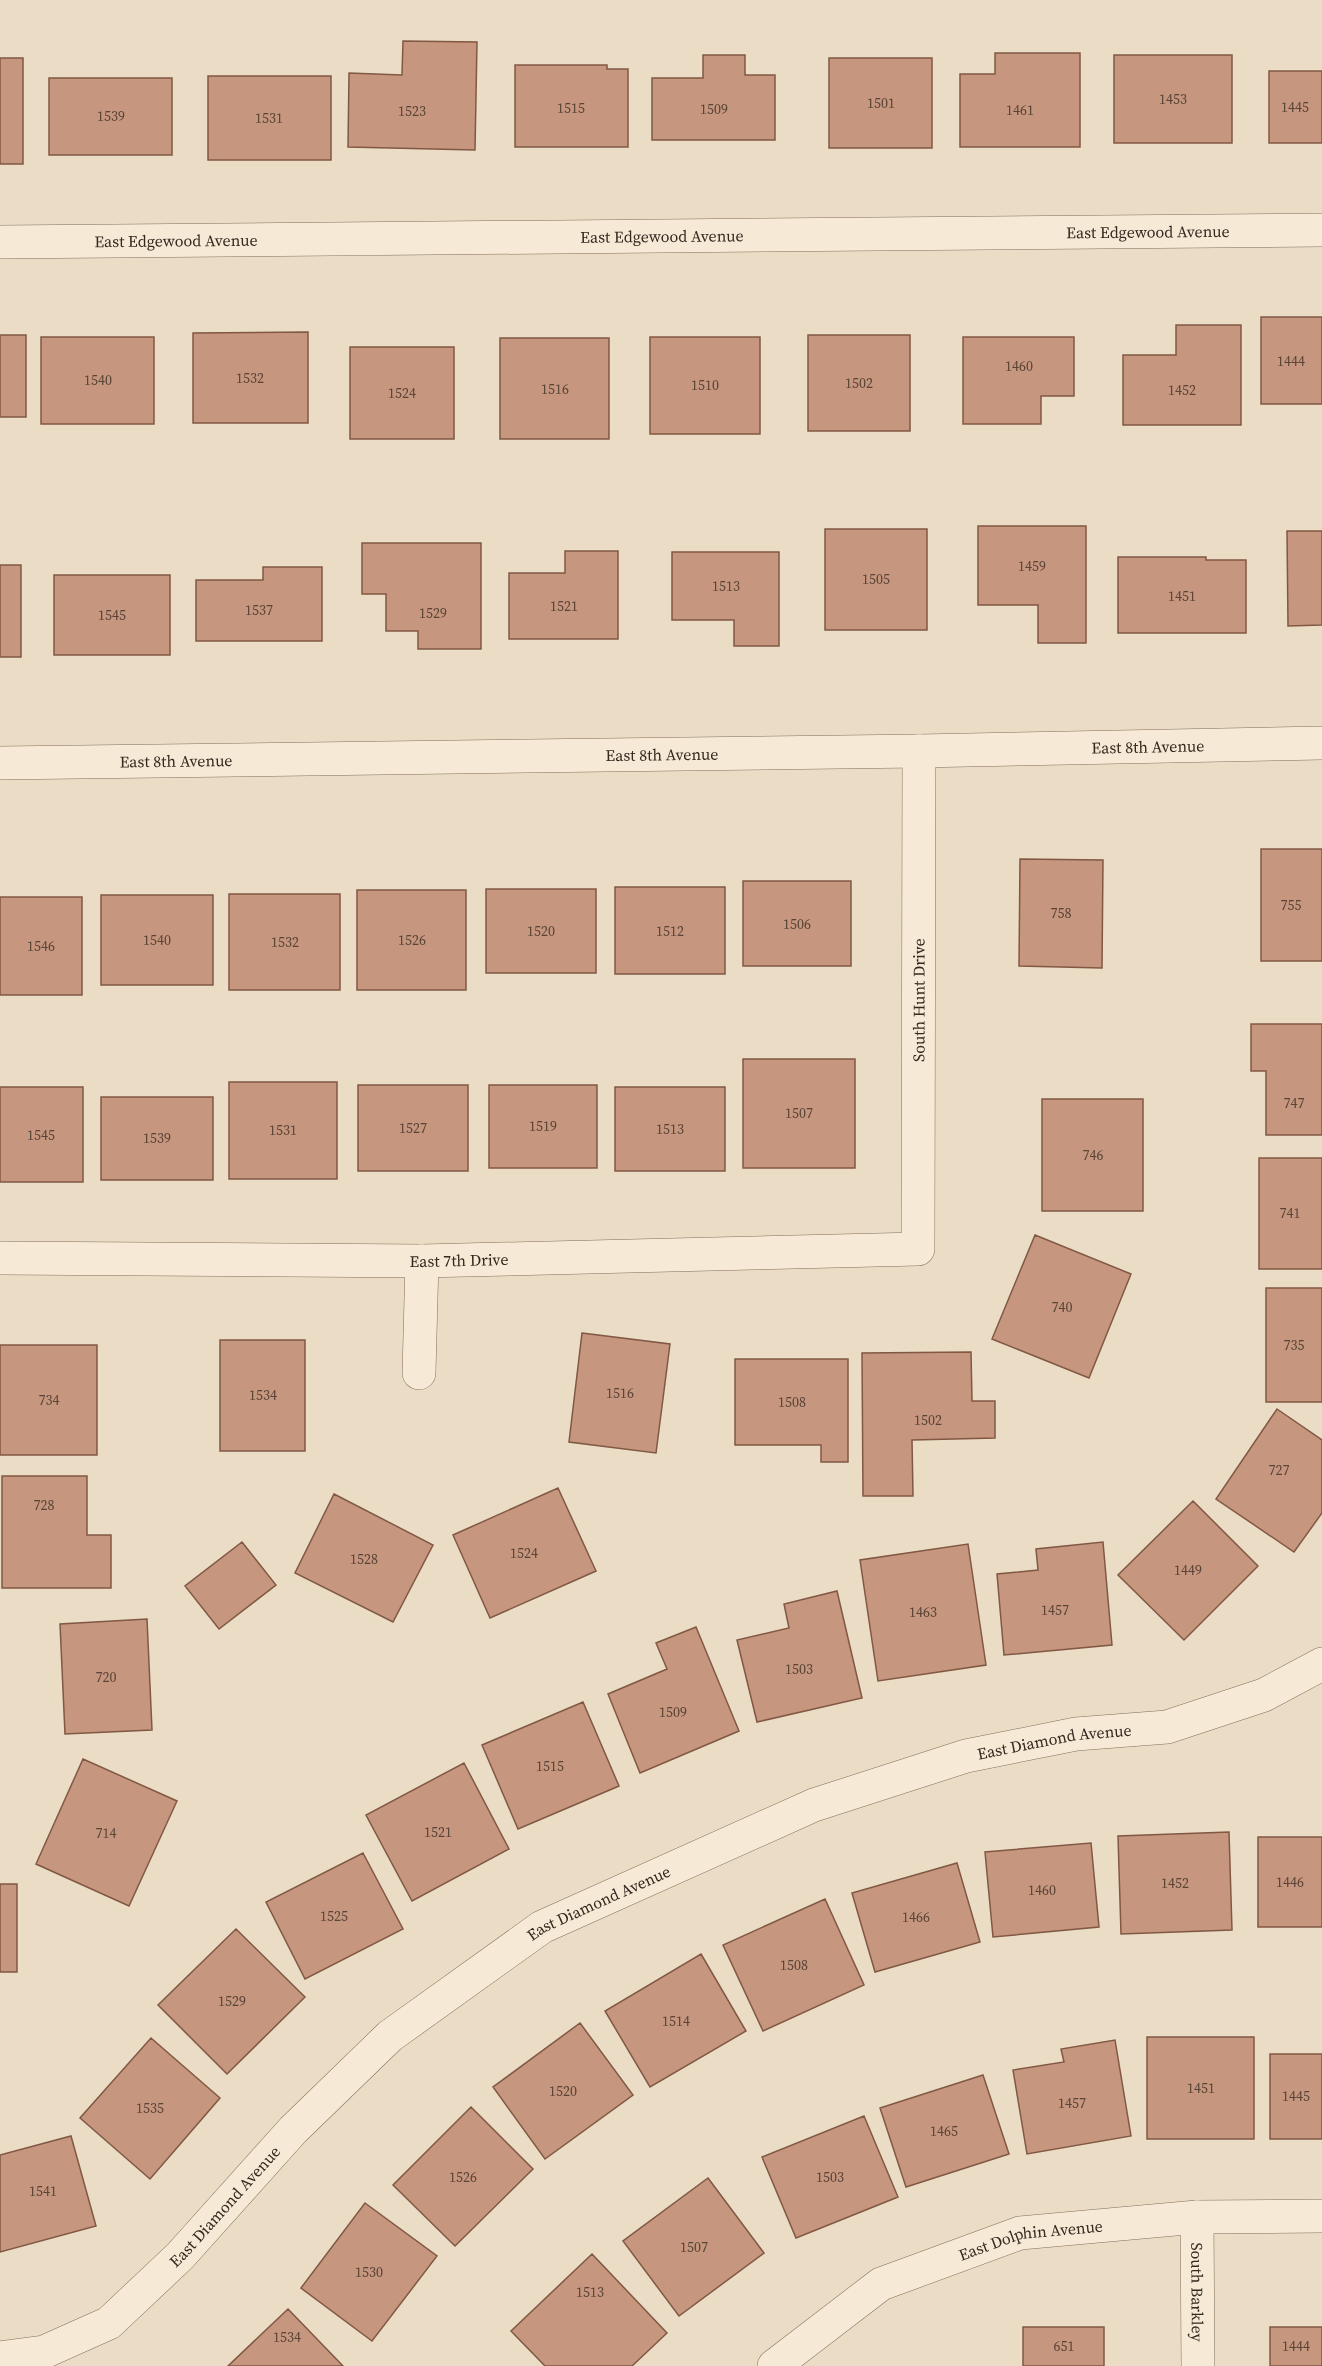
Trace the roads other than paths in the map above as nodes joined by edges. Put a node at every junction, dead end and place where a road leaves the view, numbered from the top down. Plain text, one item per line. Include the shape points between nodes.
1 (1322, 230) edge
2 (0, 242) edge
3 (1322, 743) edge
4 (919, 752) junction
5 (0, 763) edge
6 (918, 1249) joint
7 (0, 1258) edge
8 (422, 1261) junction
9 (419, 1373) dead end
10 (1322, 1664) edge
11 (1322, 2216) edge
12 (1197, 2217) junction
13 (0, 2358) edge
14 (774, 2366) edge
15 (1198, 2366) edge

1 - 2 street, East Edgewood Avenue
3 - 4 street, East 8th Avenue
4 - 5 street, East 8th Avenue
4 - 6 street, South Hunt Drive
6 - 8 street, East 7th Drive
7 - 8 street, East 7th Drive
8 - 9 street
10 - 13 street, East Diamond Avenue via 1264,1695 1167,1727 1076,1734 966,1756 814,1805 542,1927 390,2036 293,2130 180,2256 109,2323 44,2352
11 - 12 street, East Dolphin Avenue
12 - 14 street, East Dolphin Avenue via 1020,2233 881,2284
12 - 15 street, South Barkley

